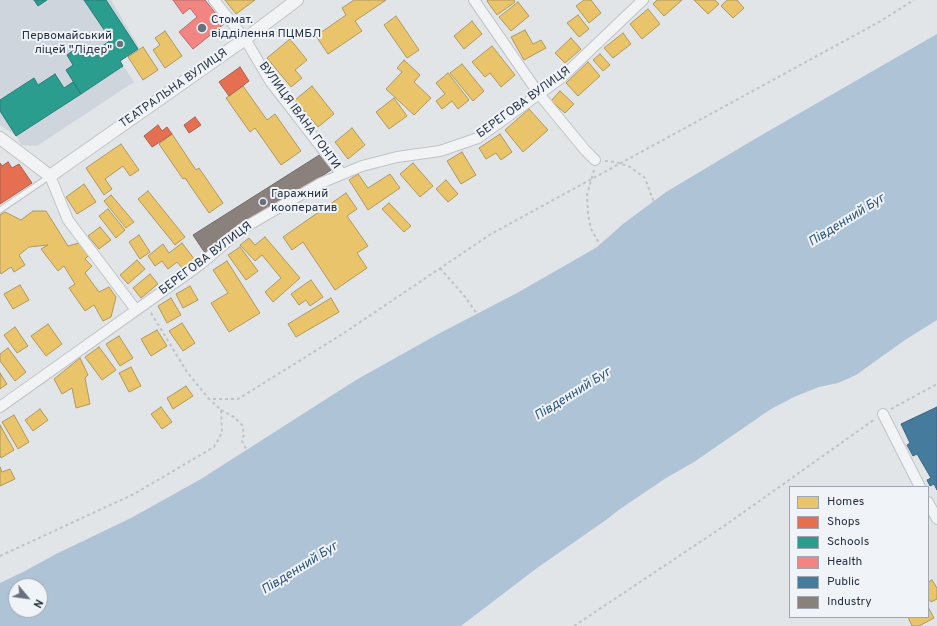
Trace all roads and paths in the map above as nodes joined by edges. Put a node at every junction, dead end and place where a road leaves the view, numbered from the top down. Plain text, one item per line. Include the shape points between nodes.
1 (214, 0) edge
2 (297, 0) edge
3 (474, 0) edge
4 (643, 0) edge
5 (914, 0) edge
6 (245, 39) junction
7 (539, 94) junction
8 (0, 138) edge
9 (595, 160) junction
10 (622, 164) junction
11 (342, 174) junction
12 (50, 176) junction
13 (591, 180) junction
14 (659, 208) dead end
15 (0, 210) edge
16 (604, 252) dead end
17 (440, 268) junction
18 (146, 303) junction
19 (136, 310) junction
20 (482, 320) dead end
21 (937, 384) edge
22 (209, 400) junction
23 (0, 407) edge
24 (221, 410) junction
25 (883, 414) junction
26 (251, 458) dead end
27 (919, 486) edge
28 (929, 504) edge
29 (937, 519) edge
30 (0, 556) edge
31 (574, 626) edge

1 - 6 street, ВУЛИЦЯ ІВАНА ГОНТИ
2 - 6 street, ТЕАТРАЛЬНА ВУЛИЦЯ
3 - 7 street
4 - 7 street, БЕРЕГОВА ВУЛИЦЯ via 560,79
5 - 10 path via 879,22
6 - 11 street, ВУЛИЦЯ ІВАНА ГОНТИ via 270,81
6 - 12 street, ТЕАТРАЛЬНА ВУЛИЦЯ
7 - 9 street
7 - 11 street, БЕРЕГОВА ВУЛИЦЯ via 478,138 440,151 397,157
8 - 12 street
9 - 10 path
9 - 13 path
10 - 13 path
10 - 14 path via 645,178 653,200
11 - 18 street, БЕРЕГОВА ВУЛИЦЯ via 321,183 242,229 202,264
12 - 15 lane
12 - 19 street via 68,220
13 - 16 path via 587,195 588,214 591,229
13 - 17 path via 491,234
17 - 20 path
17 - 22 path via 344,333 238,399
18 - 19 street, БЕРЕГОВА ВУЛИЦЯ
18 - 22 path via 187,372
19 - 23 street, БЕРЕГОВА ВУЛИЦЯ
21 - 25 path
22 - 24 path
24 - 26 path via 242,425 242,441
24 - 30 path via 222,433 214,447 136,493
25 - 27 street
25 - 31 path via 727,524
28 - 29 street

